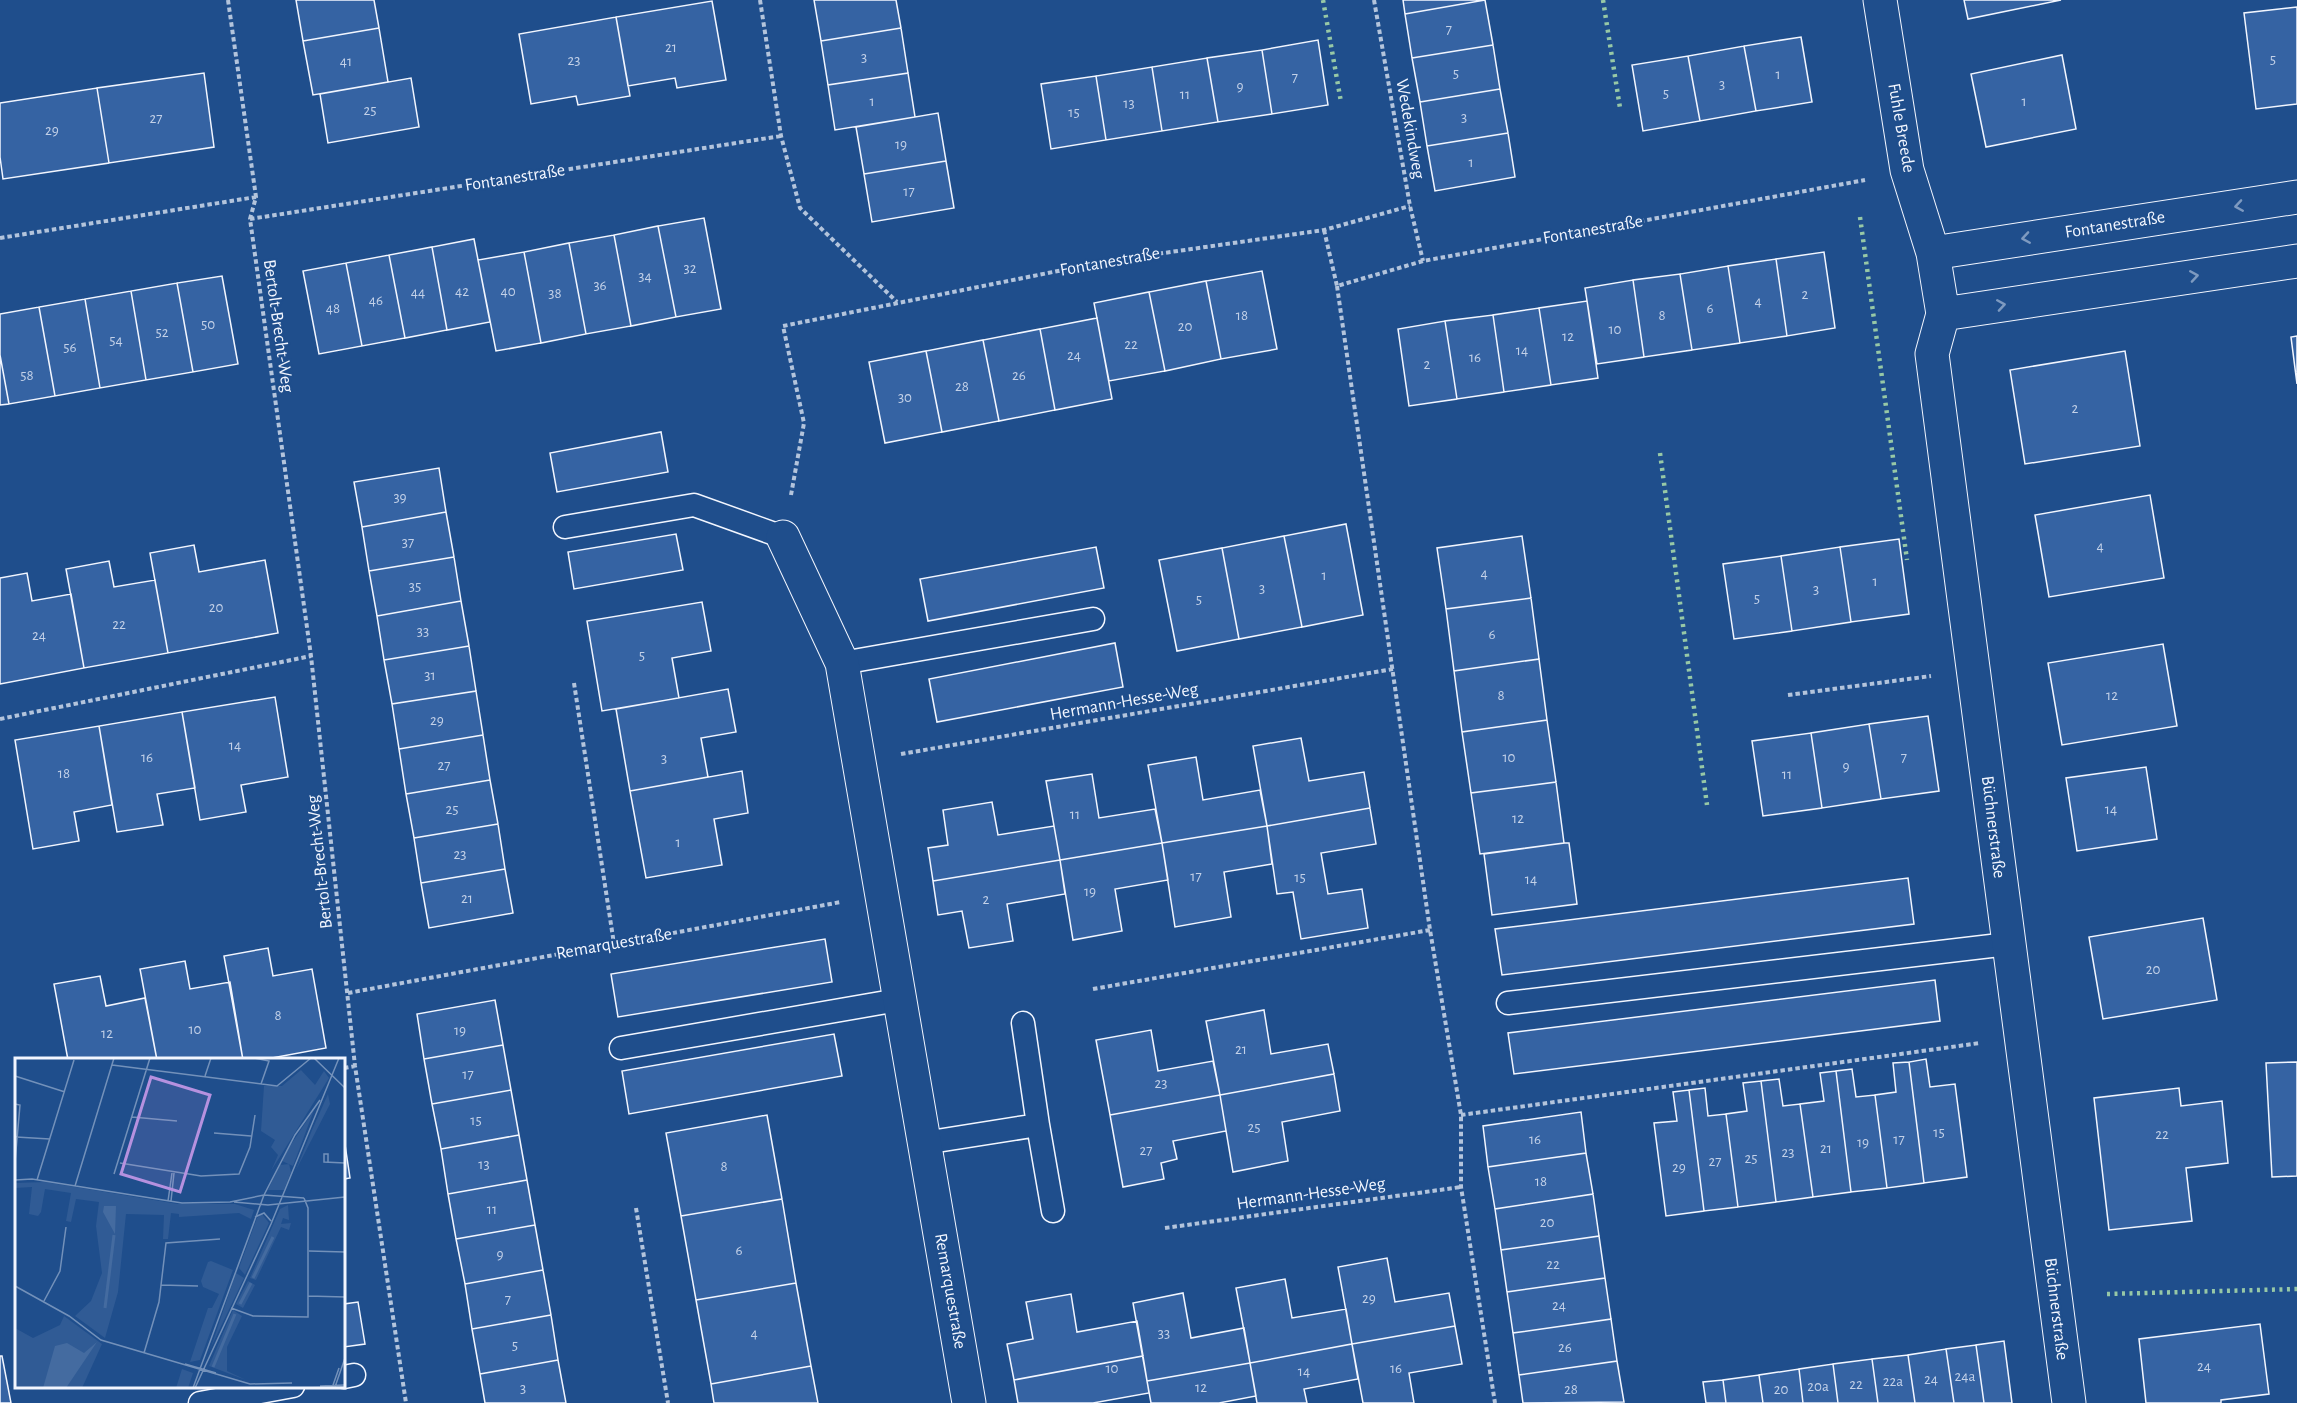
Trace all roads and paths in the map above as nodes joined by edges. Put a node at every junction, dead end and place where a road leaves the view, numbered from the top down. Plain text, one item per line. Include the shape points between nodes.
1 (228, 0) edge
2 (760, 0) edge
3 (1374, 0) edge
4 (1880, 0) edge
5 (781, 136) junction
6 (1907, 170) junction
7 (256, 197) junction
8 (2297, 197) edge
9 (1410, 206) junction
10 (250, 219) junction
11 (1324, 230) junction
12 (0, 238) edge
13 (1933, 253) junction
14 (1423, 261) junction
15 (2297, 261) edge
16 (1337, 286) junction
17 (897, 302) junction
18 (1944, 314) junction
19 (565, 527) dead end
20 (783, 537) junction
21 (1093, 619) dead end
22 (311, 656) junction
23 (842, 663) junction
24 (1394, 669) junction
25 (1974, 671) junction
26 (574, 683) dead end
27 (1788, 695) dead end
28 (0, 719) edge
29 (858, 761) junction
30 (880, 895) junction
31 (1431, 930) junction
32 (615, 944) junction
33 (2008, 944) junction
34 (1093, 989) dead end
35 (348, 993) junction
36 (898, 1000) junction
37 (1508, 1003) dead end
38 (1023, 1023) dead end
39 (2021, 1037) junction
40 (621, 1048) dead end
41 (355, 1066) junction
42 (345, 1068) edge
43 (1461, 1115) junction
44 (1038, 1125) junction
45 (924, 1143) junction
46 (1461, 1187) junction
47 (636, 1208) dead end
48 (1053, 1210) dead end
49 (1165, 1228) dead end
50 (282, 1388) edge
51 (200, 1403) edge
52 (406, 1403) edge
53 (668, 1403) edge
54 (969, 1403) edge
55 (1495, 1403) edge
56 (2069, 1403) edge

1 - 7 path, Bertolt-Brecht-Weg
2 - 5 path
3 - 9 path, Wedekindweg
4 - 6 street, Fuhle Breede
5 - 10 path, Fontanestraße
5 - 17 path via 800,208
6 - 13 street, Fuhle Breede
6 - 14 path, Fontanestraße
7 - 10 path, Bertolt-Brecht-Weg
7 - 12 path
8 -> 13 street, Fontanestraße
9 - 11 path, Fontanestraße
9 - 14 path, Wedekindweg
10 - 22 path, Bertolt-Brecht-Weg
11 - 16 path
11 - 17 path, Fontanestraße via 1108,261
13 - 18 street, Büchnerstraße
14 - 16 path, Fontanestraße
18 -> 15 street
16 - 24 path
17 - 20 path, Fontanestraße via 783,326 804,423
18 - 25 street, Büchnerstraße via 1932,354
19 - 20 lane via 694,505
20 - 23 street, Remarquestraße
21 - 23 lane
22 - 28 path
22 - 35 path, Bertolt-Brecht-Weg
23 - 29 street, Remarquestraße
24 - 29 path, Hermann-Hesse-Weg
24 - 31 path
25 - 27 path
25 - 33 street, Büchnerstraße
26 - 32 path
29 - 30 street, Remarquestraße
30 - 32 path, Remarquestraße
30 - 36 street, Remarquestraße
31 - 34 path
31 - 43 path
32 - 35 path, Remarquestraße
33 - 37 lane
33 - 39 street, Büchnerstraße
35 - 41 path, Bertolt-Brecht-Weg
36 - 40 lane
36 - 45 street, Remarquestraße
38 - 44 lane
39 - 43 path
39 - 56 street, Büchnerstraße
41 - 42 path
41 - 52 path, Bertolt-Brecht-Weg
43 - 46 path
44 - 45 lane
44 - 48 lane
45 - 54 street, Remarquestraße
46 - 49 path, Hermann-Hesse-Weg
46 - 55 path
47 - 53 path
50 - 51 lane

